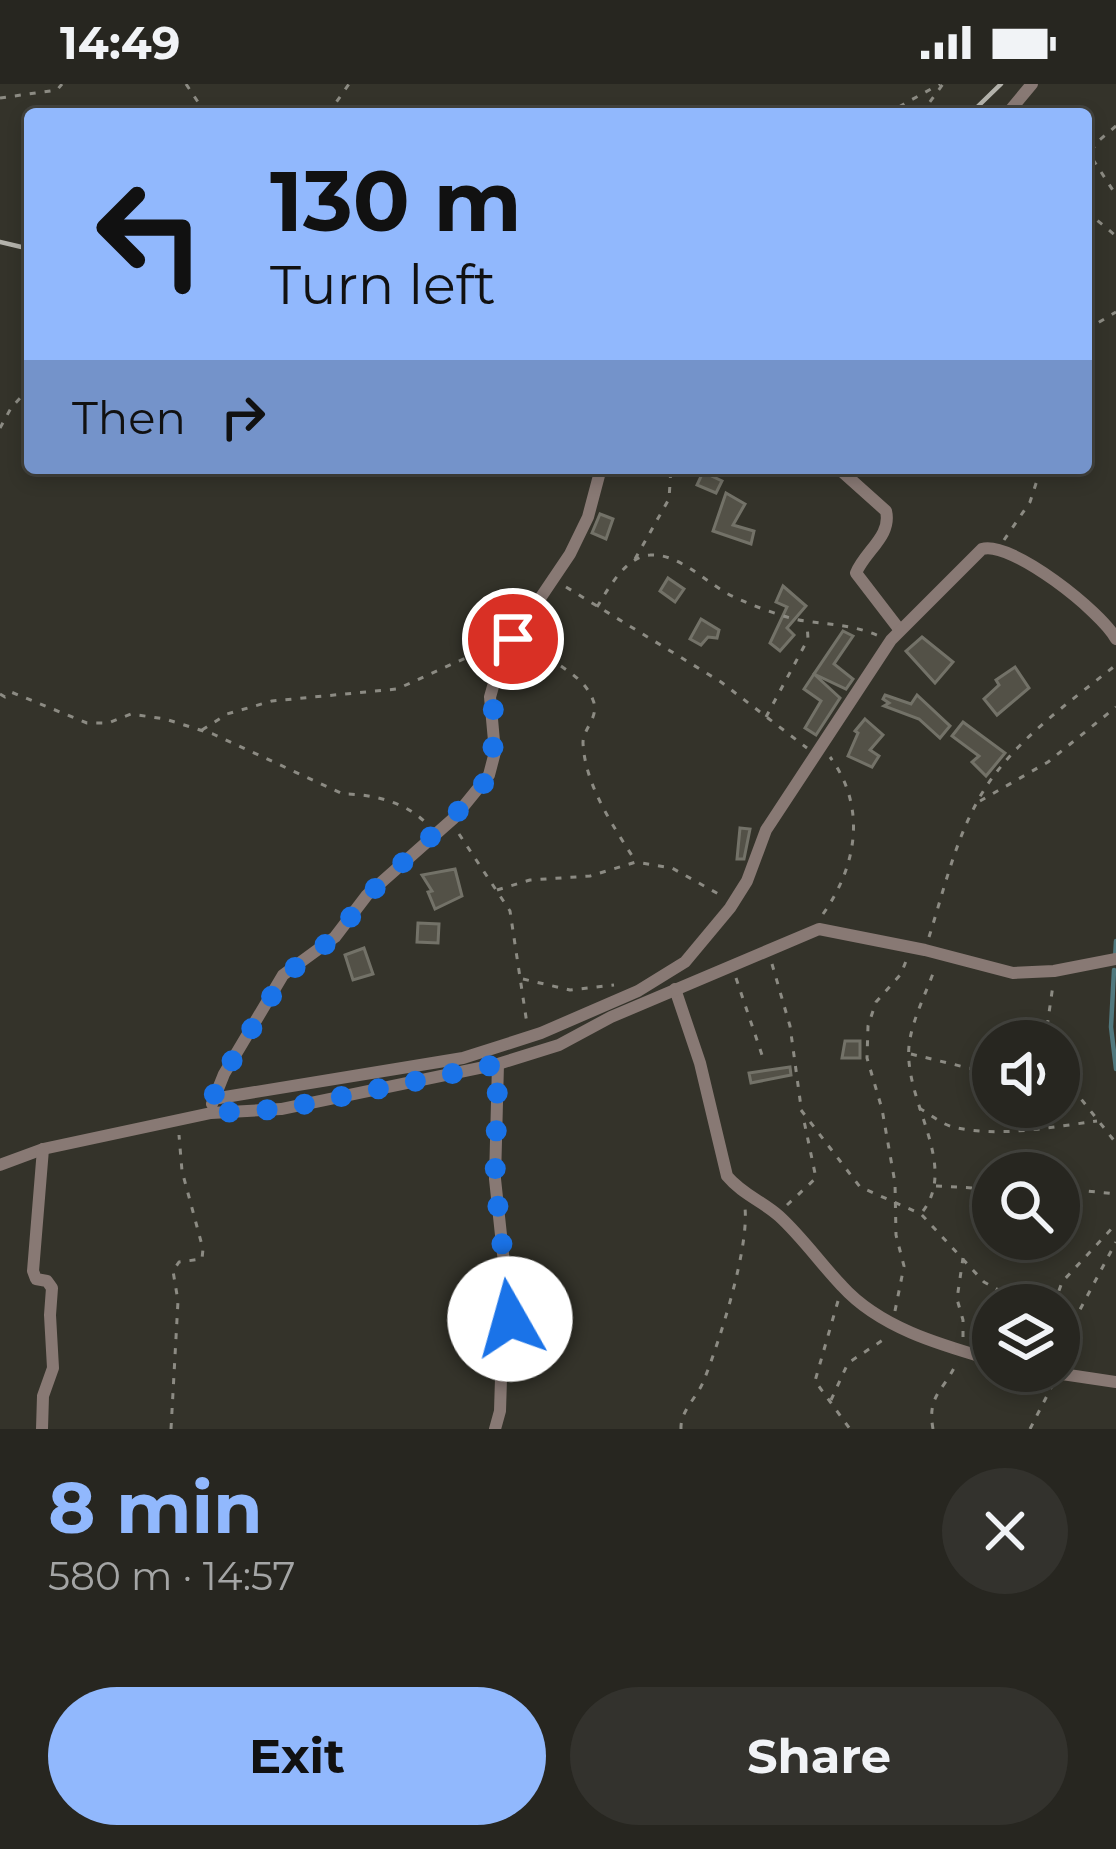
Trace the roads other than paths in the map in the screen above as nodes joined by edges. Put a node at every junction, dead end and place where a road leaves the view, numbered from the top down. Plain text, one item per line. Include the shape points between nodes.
1 (1032, 84) edge
2 (1012, 108) edge
3 (599, 474) edge
4 (845, 474) edge
5 (895, 635) junction
6 (1116, 639) edge
7 (1116, 959) edge
8 (675, 989) junction
9 (498, 1064) junction
10 (212, 1106) junction
11 (43, 1149) junction
12 (0, 1165) edge
13 (972, 1354) edge
14 (1080, 1377) edge
15 (1116, 1382) edge
16 (42, 1429) edge
17 (495, 1429) edge

1 - 2 street
3 - 10 street via 588,517 502,656 490,697 489,776 335,937 284,976
4 - 5 street via 889,519 856,573
5 - 6 street via 982,549 999,548 1097,613
5 - 10 street via 766,830 734,902 686,962 632,994 463,1058
7 - 8 street via 1013,973 819,929
8 - 9 street via 559,1046
8 - 13 street via 727,1175 738,1190 776,1214 842,1288 897,1327
9 - 10 street via 281,1109
9 - 17 street via 495,1179 510,1319
10 - 11 street
11 - 12 street
11 - 16 street via 33,1271 52,1288 54,1353
14 - 15 street

